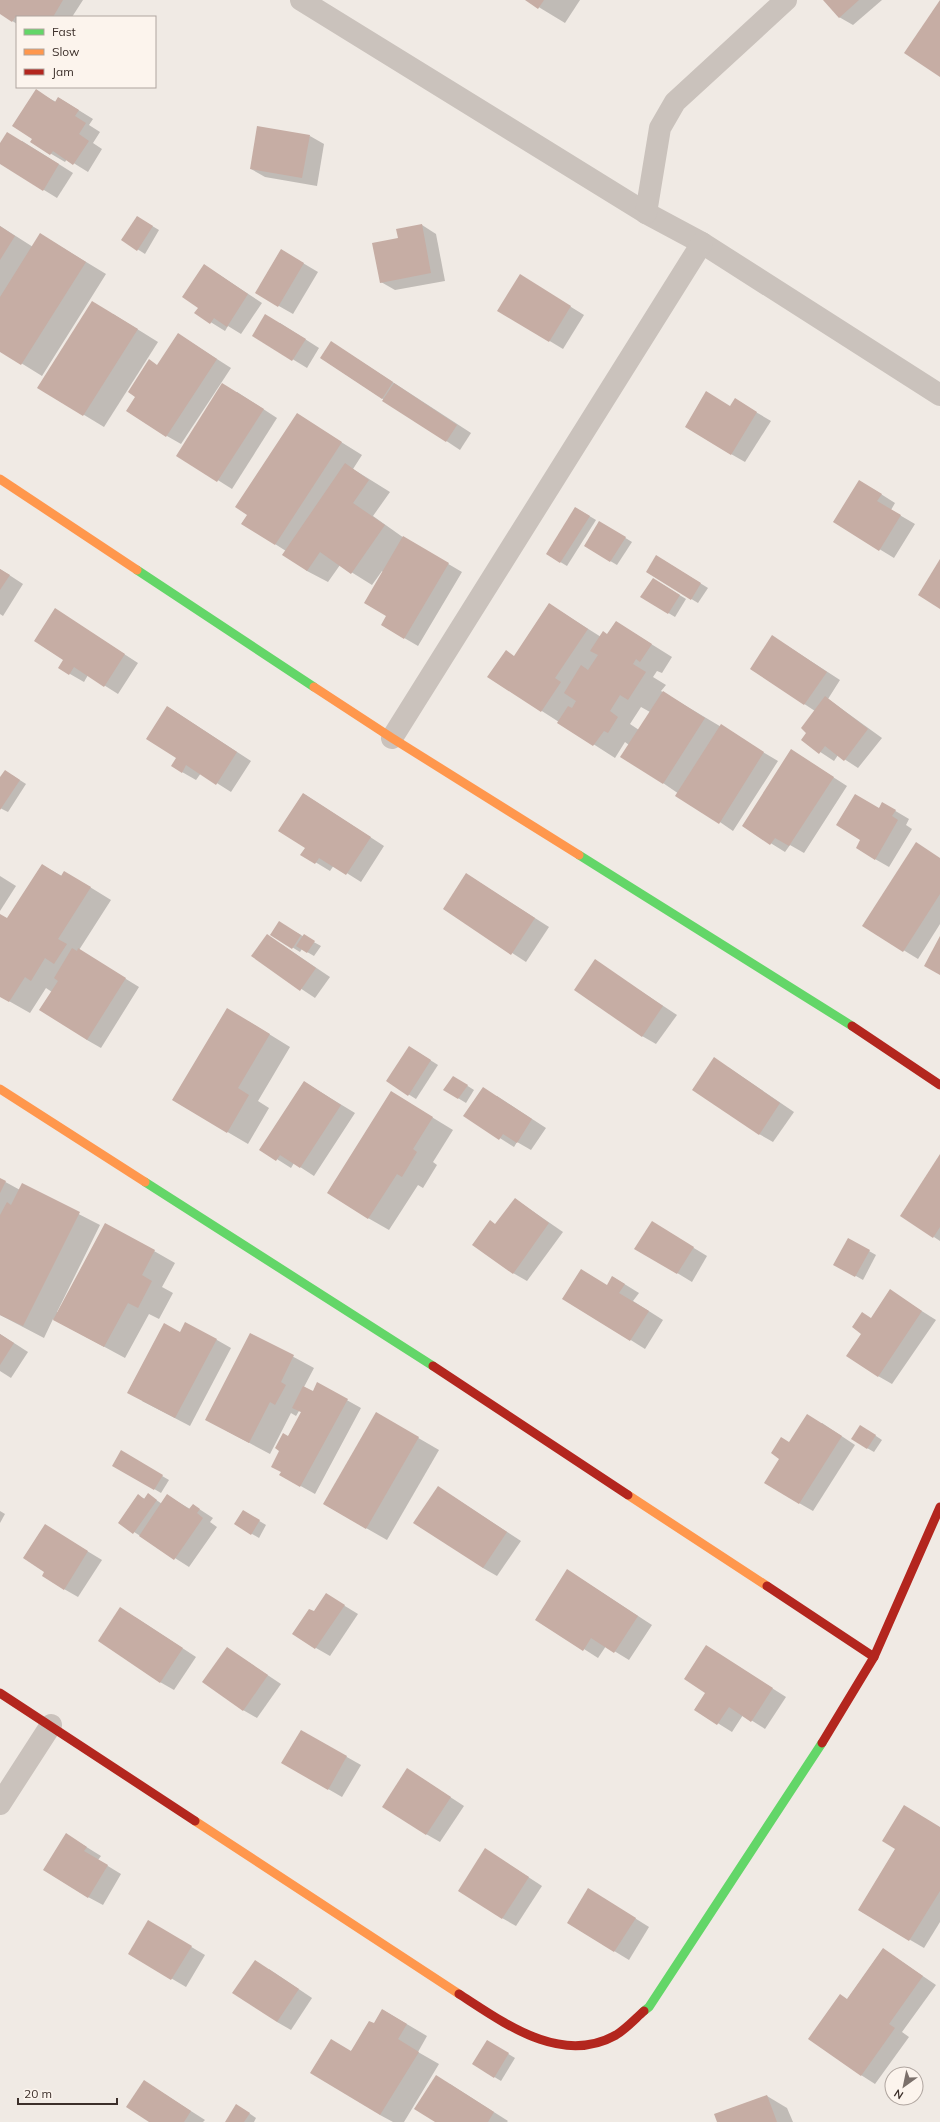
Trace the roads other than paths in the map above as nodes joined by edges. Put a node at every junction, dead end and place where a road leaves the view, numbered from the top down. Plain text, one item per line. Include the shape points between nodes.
1 (300, 0) edge
2 (786, 0) edge
3 (646, 213) junction
4 (702, 243) junction
5 (940, 395) edge
6 (0, 479) edge
7 (392, 738) junction
8 (940, 1085) edge
9 (0, 1089) edge
10 (940, 1507) edge
11 (874, 1657) junction
12 (0, 1693) edge
13 (51, 1725) junction
14 (0, 1804) edge

1 - 3 street
2 - 3 street via 675,102 660,128
3 - 4 street
4 - 5 street
4 - 7 street
6 - 7 street
7 - 8 street via 855,1028
9 - 11 street via 437,1368
10 - 11 street
11 - 13 street via 817,1751 649,2007 616,2035 583,2047 544,2042 507,2025
12 - 13 street
13 - 14 street

